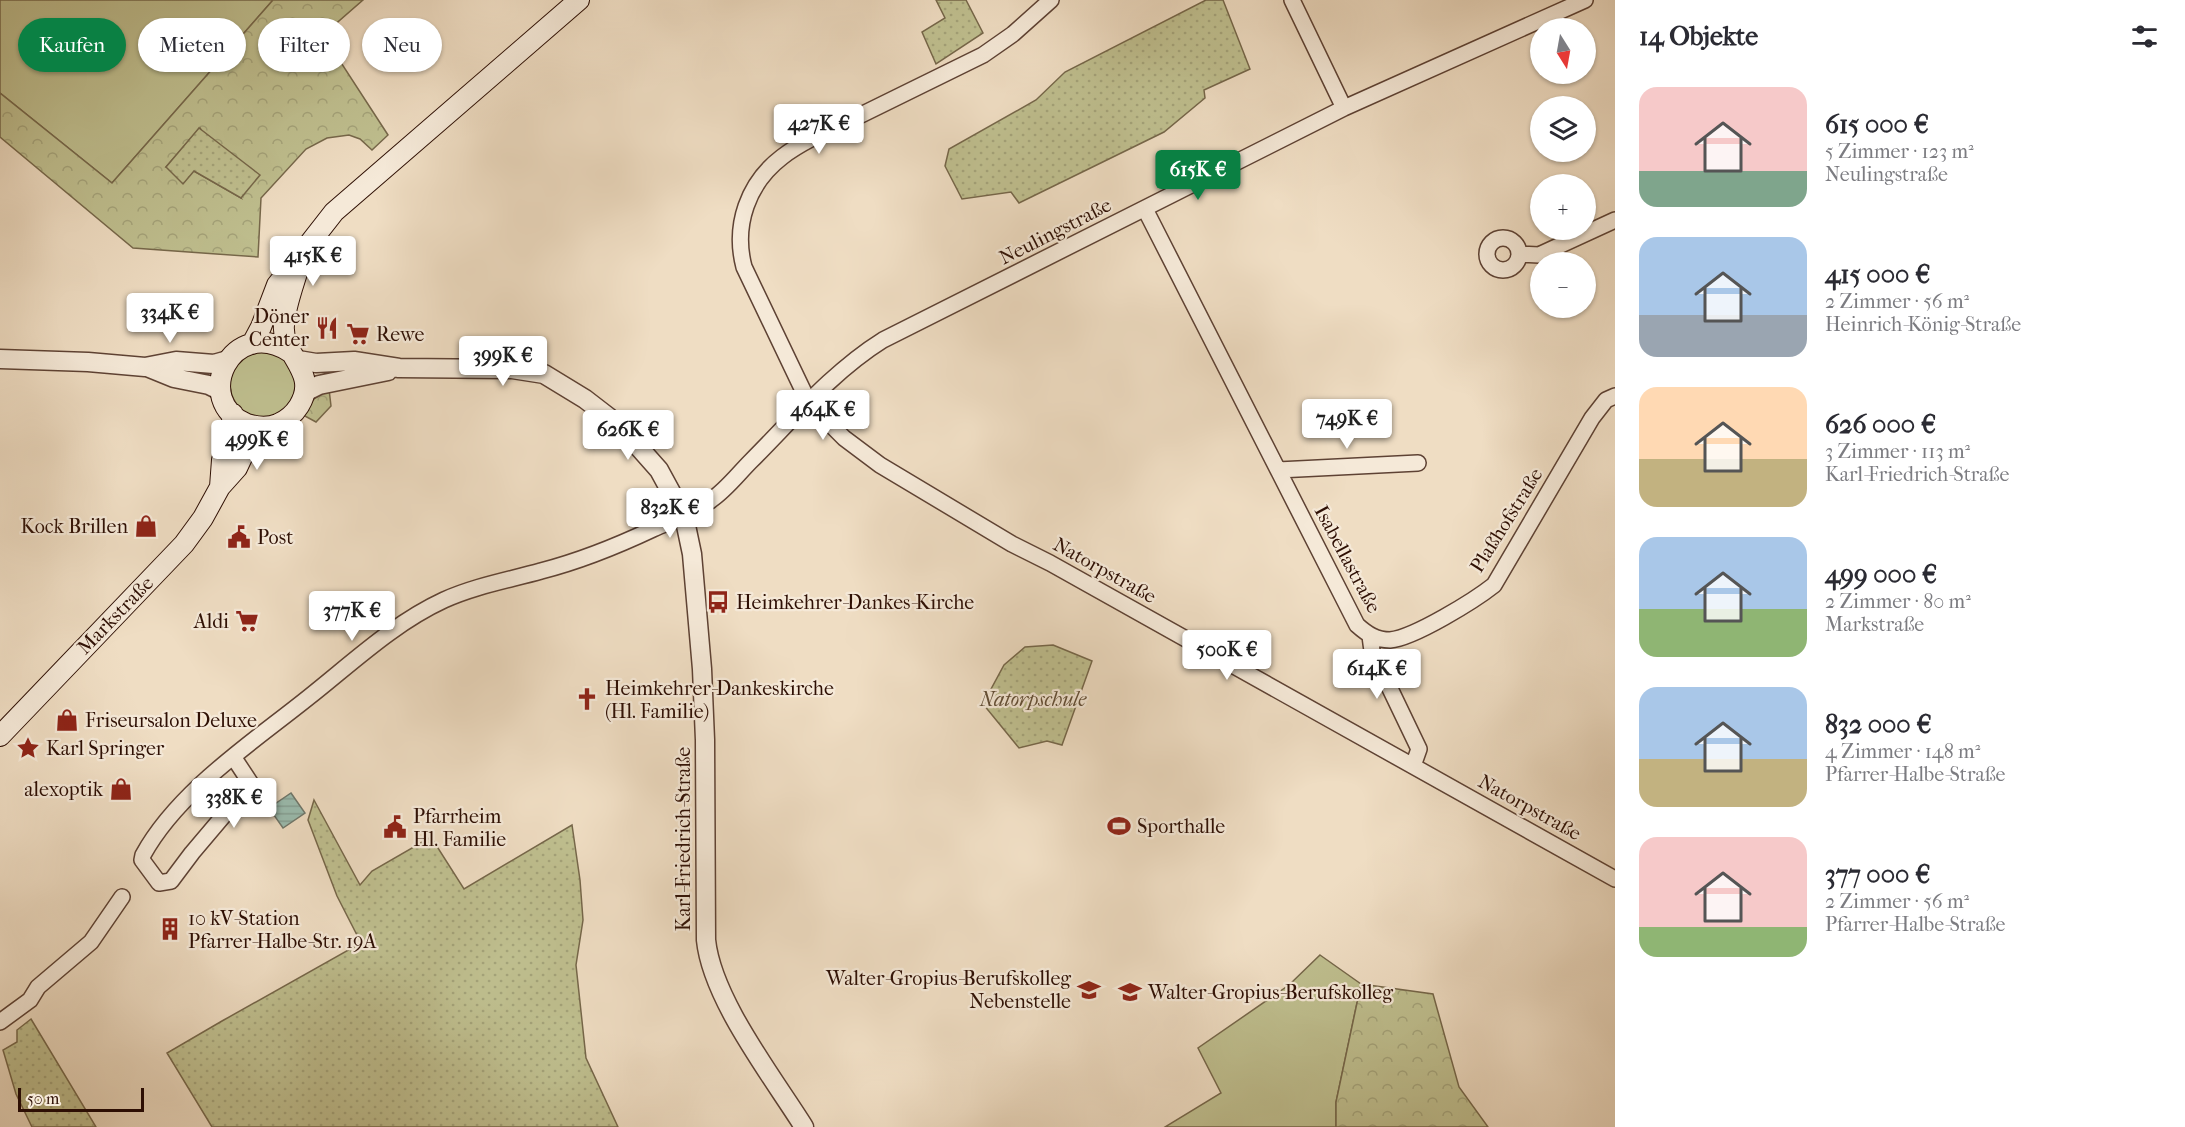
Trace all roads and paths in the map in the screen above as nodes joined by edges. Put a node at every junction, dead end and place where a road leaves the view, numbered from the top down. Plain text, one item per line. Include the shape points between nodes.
1 (579, 0) edge
2 (1051, 0) edge
3 (1293, 0) edge
4 (1585, 0) edge
5 (1344, 108) junction
6 (1145, 209) junction
7 (1615, 220) edge
8 (303, 253) junction
9 (1519, 254) dead end
10 (252, 344) junction
11 (294, 356) junction
12 (0, 359) edge
13 (228, 360) junction
14 (145, 367) junction
15 (399, 368) junction
16 (221, 391) junction
17 (305, 392) junction
18 (1615, 396) edge
19 (809, 403) junction
20 (232, 414) junction
21 (266, 426) junction
22 (1418, 463) dead end
23 (1278, 470) junction
24 (220, 487) junction
25 (684, 516) junction
26 (1370, 636) junction
27 (0, 736) edge
28 (234, 758) junction
29 (1413, 766) junction
30 (1615, 879) edge
31 (122, 897) dead end
32 (0, 1022) edge
33 (804, 1127) edge

1 - 8 main road via 353,194
2 - 19 street, Natorpstraße via 983,55 785,154 759,181 741,222 744,267
3 - 5 street
4 - 5 street, Neulingstraße
5 - 6 street, Neulingstraße
6 - 19 street, Neulingstraße via 883,340 854,359
6 - 23 street, Isabellastraße
7 - 9 street via 1539,255
8 - 10 main road via 277,285
8 - 11 main road via 283,327
10 - 11 main road via 270,342
10 - 13 main road
11 - 15 street, Karl-Friedrich-Straße via 316,363 354,361
11 - 17 main road via 303,370
12 - 14 street
13 - 14 street via 214,364 176,361
13 - 16 main road via 221,377
14 - 16 street
15 - 17 street, Karl-Friedrich-Straße via 320,384
15 - 25 street, Karl-Friedrich-Straße via 512,369 550,376 620,426 659,470
16 - 20 main road
17 - 21 main road via 287,419
18 - 26 street, Plaßhofstraße via 1606,400 1592,418 1494,585 1457,610 1400,638
19 - 25 street, Neulingstraße via 712,500
19 - 29 street, Natorpstraße via 844,438 898,476
20 - 21 main road via 245,423
20 - 24 main road, Markstraße
21 - 24 main road, Markstraße via 252,436 237,468
22 - 23 street
23 - 26 street, Isabellastraße via 1357,625
24 - 27 main road, Markstraße via 183,544
25 - 28 street, Neulingstraße via 612,548 444,600 383,639
25 - 33 street, Karl-Friedrich-Straße via 692,554 702,669 707,957 723,996
26 - 29 street, Isabellastraße via 1372,651 1419,749
28 - 28 street, Neulingstraße via 189,795 166,819 148,847 142,860 159,883 171,881 220,820 255,790
29 - 30 street, Natorpstraße
31 - 32 street via 91,942 38,987 30,1000

